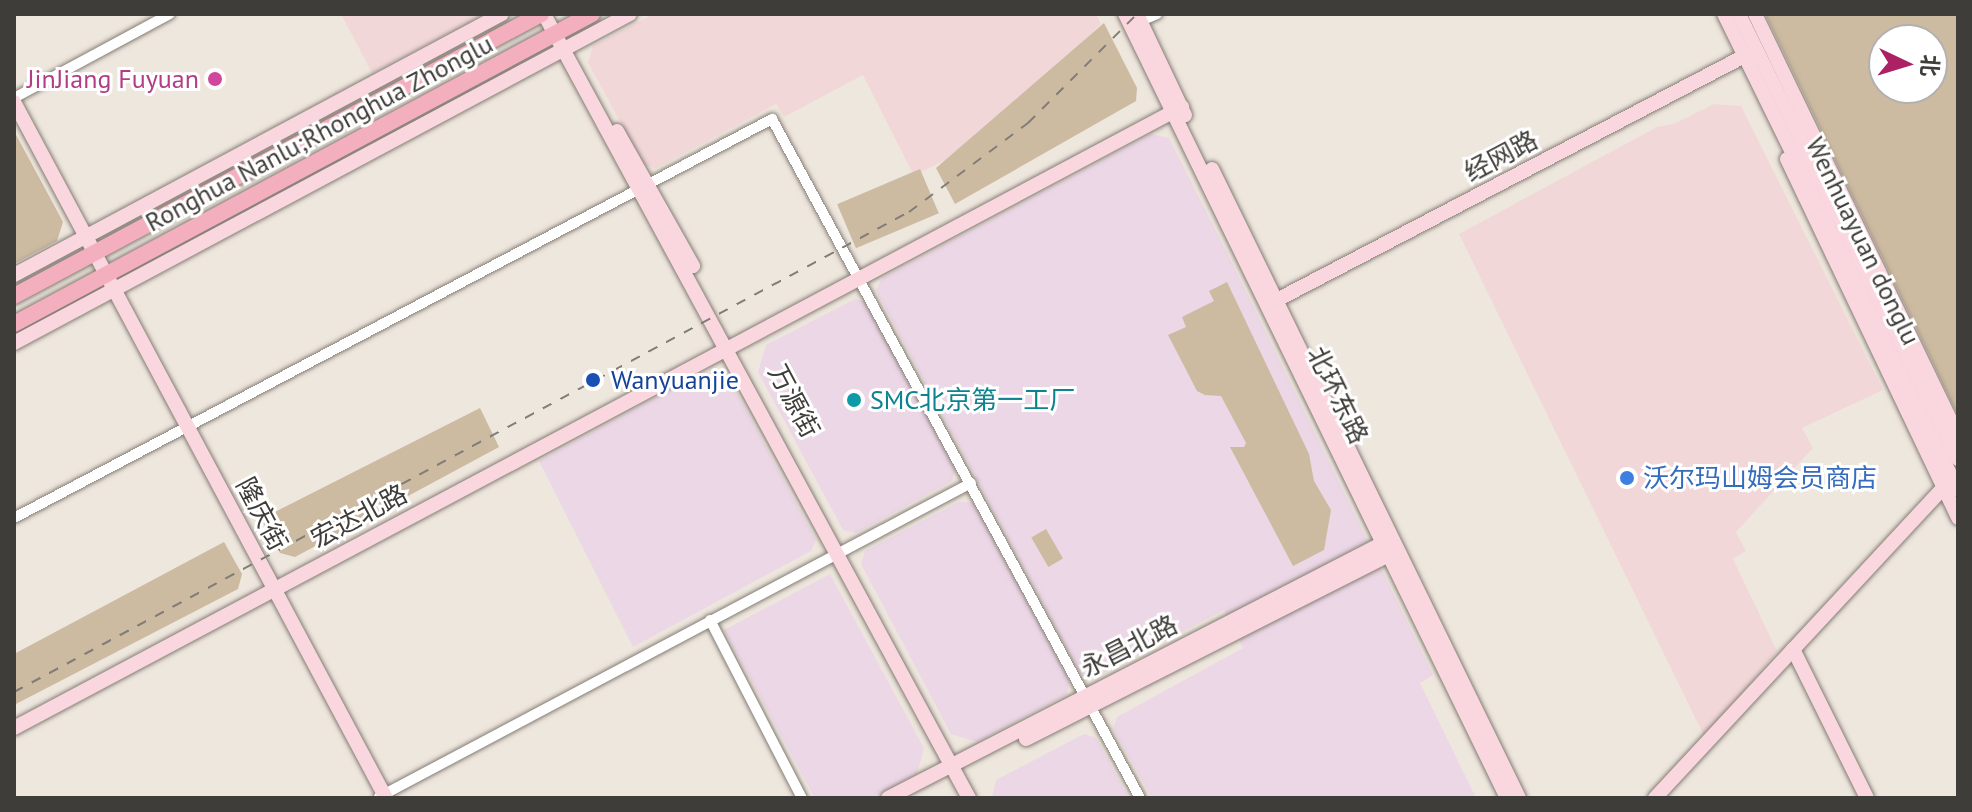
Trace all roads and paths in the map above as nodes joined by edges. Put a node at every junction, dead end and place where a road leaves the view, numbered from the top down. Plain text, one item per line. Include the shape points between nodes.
1 (170, 14) edge
2 (502, 14) edge
3 (543, 14) edge
4 (592, 14) edge
5 (630, 14) edge
6 (1125, 14) edge
7 (1724, 14) edge
8 (1739, 14) edge
9 (1755, 14) edge
10 (1147, 15) edge
11 (557, 26) edge
12 (566, 48) junction
13 (1750, 53) junction
14 (14, 100) edge
15 (424, 104) junction
16 (459, 105) junction
17 (1769, 105) junction
18 (1178, 110) junction
19 (185, 183) junction
20 (226, 183) junction
21 (642, 186) junction
22 (1828, 196) junction
23 (1855, 220) junction
24 (87, 236) junction
25 (96, 253) junction
26 (14, 275) edge
27 (860, 277) junction
28 (111, 282) junction
29 (14, 296) edge
30 (1273, 302) junction
31 (14, 324) edge
32 (14, 343) edge
33 (731, 344) junction
34 (188, 426) junction
35 (1958, 435) edge
36 (1958, 459) edge
37 (971, 483) junction
38 (1942, 489) junction
39 (1958, 490) edge
40 (14, 518) edge
41 (1958, 518) edge
42 (1390, 547) junction
43 (840, 551) junction
44 (274, 589) junction
45 (710, 620) junction
46 (1793, 649) junction
47 (1090, 700) junction
48 (14, 728) edge
49 (958, 768) junction
50 (383, 797) edge
51 (802, 798) edge
52 (888, 798) edge
53 (907, 798) edge
54 (969, 798) edge
55 (978, 798) edge
56 (1140, 798) edge
57 (1507, 798) edge
58 (1519, 798) edge
59 (1655, 798) edge
60 (1867, 798) edge

1 - 14 street
2 - 19 street
3 - 11 street, 万源街
3 - 20 main road, Ronghua Nanlu;Rhonghua Zhonglu
4 - 11 main road, Ronghua Nanlu;Rhonghua Zhonglu
5 - 12 street
6 - 18 street, 北环东路
7 - 13 street, Wenhuayuan donglu
8 - 13 street, Wenhuayuan donglu
9 - 23 street
10 - 18 street, 北环东路 via 1148,35
11 - 12 street, 万源街
11 - 15 main road, Ronghua Nanlu;Rhonghua Zhonglu
12 - 16 street
12 - 21 street, 万源街
13 - 17 street, Wenhuayuan donglu
13 - 22 street, Wenhuayuan donglu
13 - 30 street, 经网路
14 - 24 street, 隆庆街
15 - 16 street
15 - 28 main road, Ronghua Nanlu;Rhonghua Zhonglu
16 - 28 street
17 - 38 street via 1794,179
17 - 39 street, Wenhuayuan donglu
18 - 27 street, 宏达北路
18 - 30 street, 北环东路
19 - 20 street
19 - 24 street
20 - 25 main road, Ronghua Nanlu;Rhonghua Zhonglu
21 - 27 street via 772,119
21 - 33 street, 万源街
21 - 34 street
22 - 23 street
22 - 36 street, Wenhuayuan donglu
23 - 35 street
24 - 25 street, 隆庆街
24 - 26 street
25 - 28 street, 隆庆街
25 - 29 main road, Ronghua Nanlu;Rhonghua Zhonglu
27 - 33 street, 宏达北路
27 - 37 street
28 - 31 main road, Ronghua Nanlu;Rhonghua Zhonglu
28 - 32 street
28 - 34 street, 隆庆街
30 - 42 street, 北环东路
33 - 43 street, 万源街
33 - 44 street, 宏达北路
34 - 40 street
34 - 44 street, 隆庆街
37 - 43 street
37 - 47 street
38 - 41 street
38 - 46 street
42 - 47 street, 永昌北路
42 - 57 street, 北环东路
42 - 58 street, 北环东路
43 - 45 street
43 - 49 street, 万源街
44 - 48 street, 宏达北路
44 - 50 street, 隆庆街
45 - 50 street
45 - 51 street
46 - 59 street
46 - 60 street
47 - 49 street, 永昌北路
47 - 56 street
49 - 52 street, 永昌北路
49 - 53 street, 永昌北路
49 - 54 street, 万源街
49 - 55 street, 万源街

